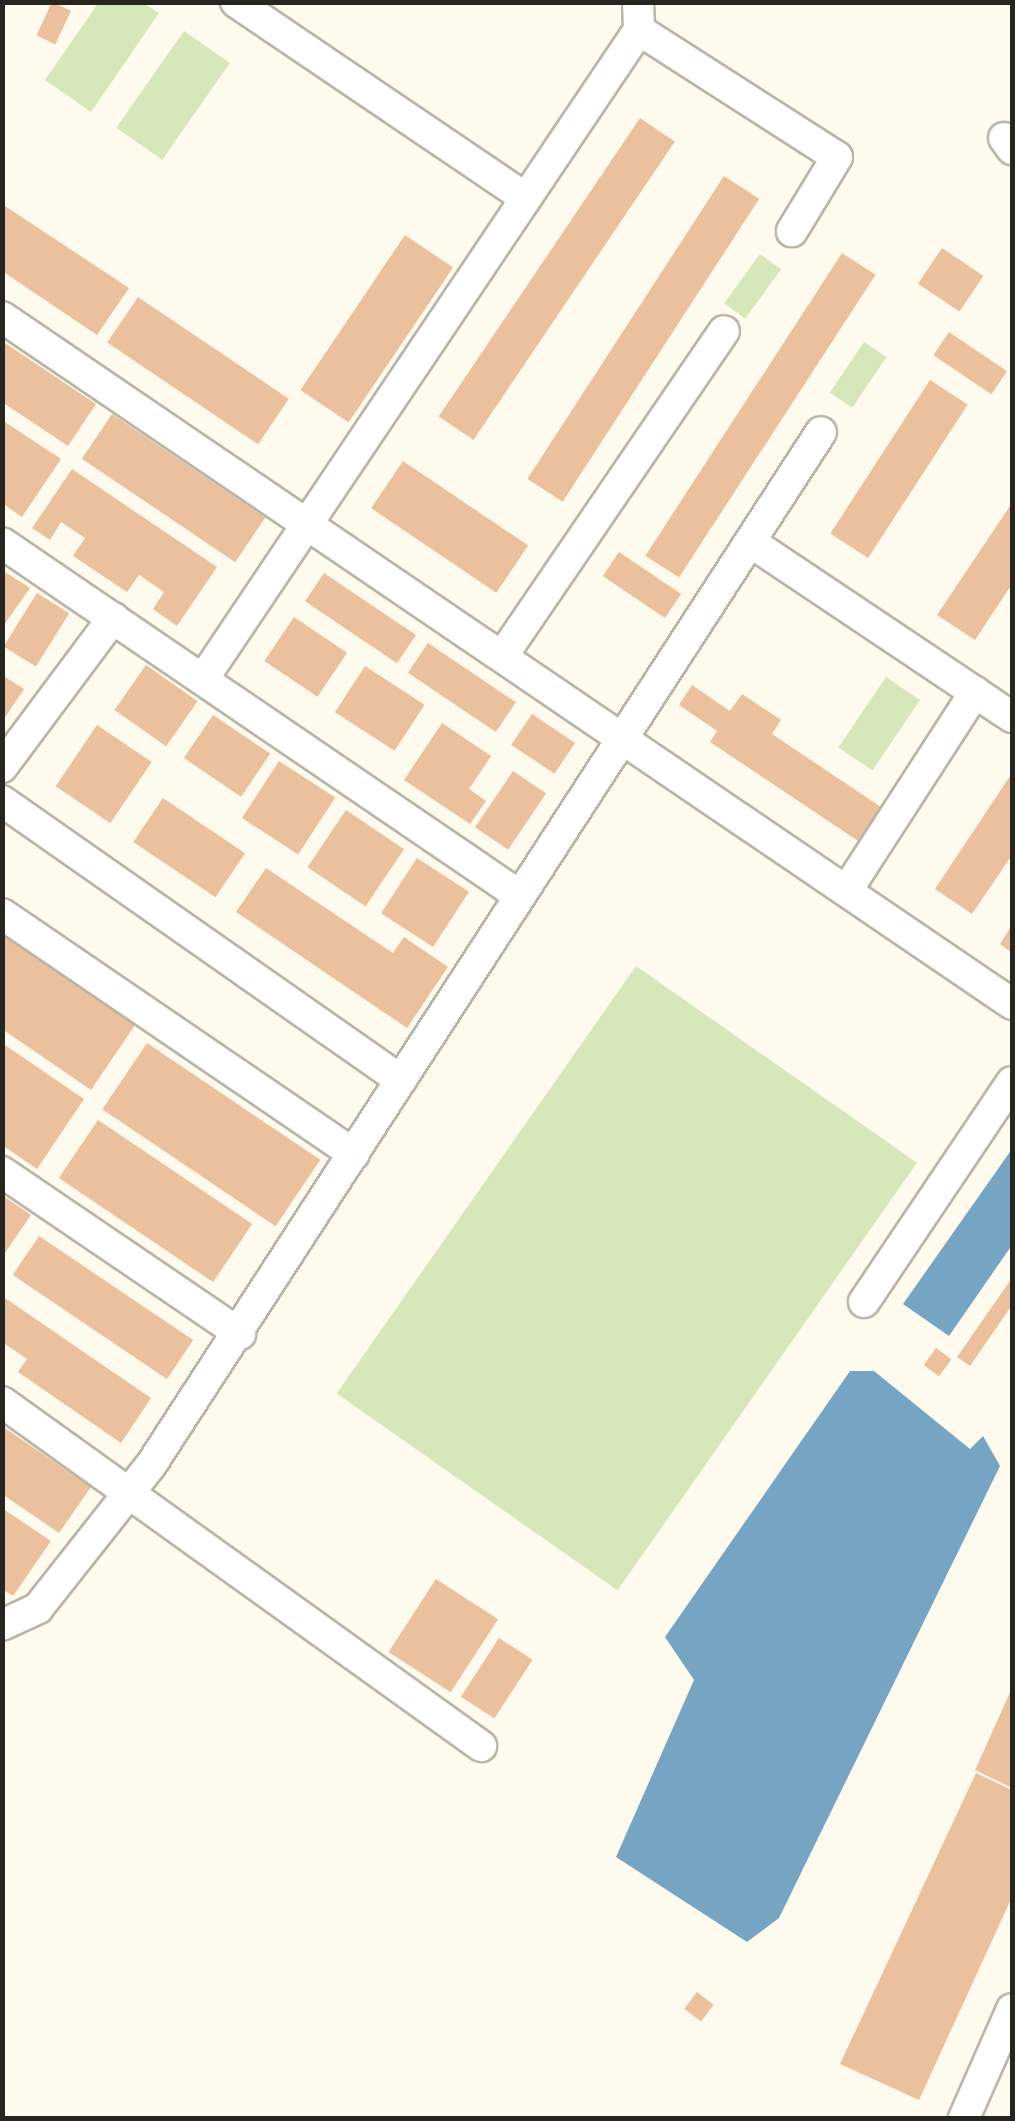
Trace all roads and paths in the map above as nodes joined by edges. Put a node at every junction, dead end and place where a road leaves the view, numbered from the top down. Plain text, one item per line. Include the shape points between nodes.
1 (236, 2) edge
2 (638, 16) edge
3 (526, 198) junction
4 (792, 231) dead end
5 (2, 317) edge
6 (724, 331) dead end
7 (821, 432) dead end
8 (308, 522) junction
9 (2, 543) edge
10 (752, 543) junction
11 (113, 618) junction
12 (503, 655) junction
13 (202, 679) junction
14 (975, 692) junction
15 (1012, 716) edge
16 (624, 738) junction
17 (2, 767) edge
18 (2, 801) edge
19 (847, 890) junction
20 (520, 896) junction
21 (2, 914) edge
22 (1012, 1004) edge
23 (401, 1080) junction
24 (1012, 1082) edge
25 (354, 1154) junction
26 (2, 1172) edge
27 (864, 1302) dead end
28 (240, 1334) junction
29 (2, 1402) edge
30 (130, 1489) junction
31 (2, 1625) edge
32 (480, 1746) dead end
33 (1012, 2010) edge
34 (964, 2118) edge

1 - 3 street
2 - 3 street
2 - 4 street via 836,158
3 - 8 street
5 - 8 street
6 - 12 street
7 - 10 street
8 - 12 street
8 - 13 street
9 - 11 street
10 - 14 street
10 - 16 street
11 - 13 street
11 - 17 street
12 - 16 street
13 - 20 street
14 - 15 street
14 - 19 street
16 - 19 street
16 - 20 street
18 - 23 street
19 - 22 street
20 - 23 street
21 - 25 street
23 - 25 street
24 - 27 street
25 - 28 street
26 - 28 street
28 - 30 street
29 - 30 street
30 - 31 street via 38,1608
30 - 32 street
33 - 34 street

